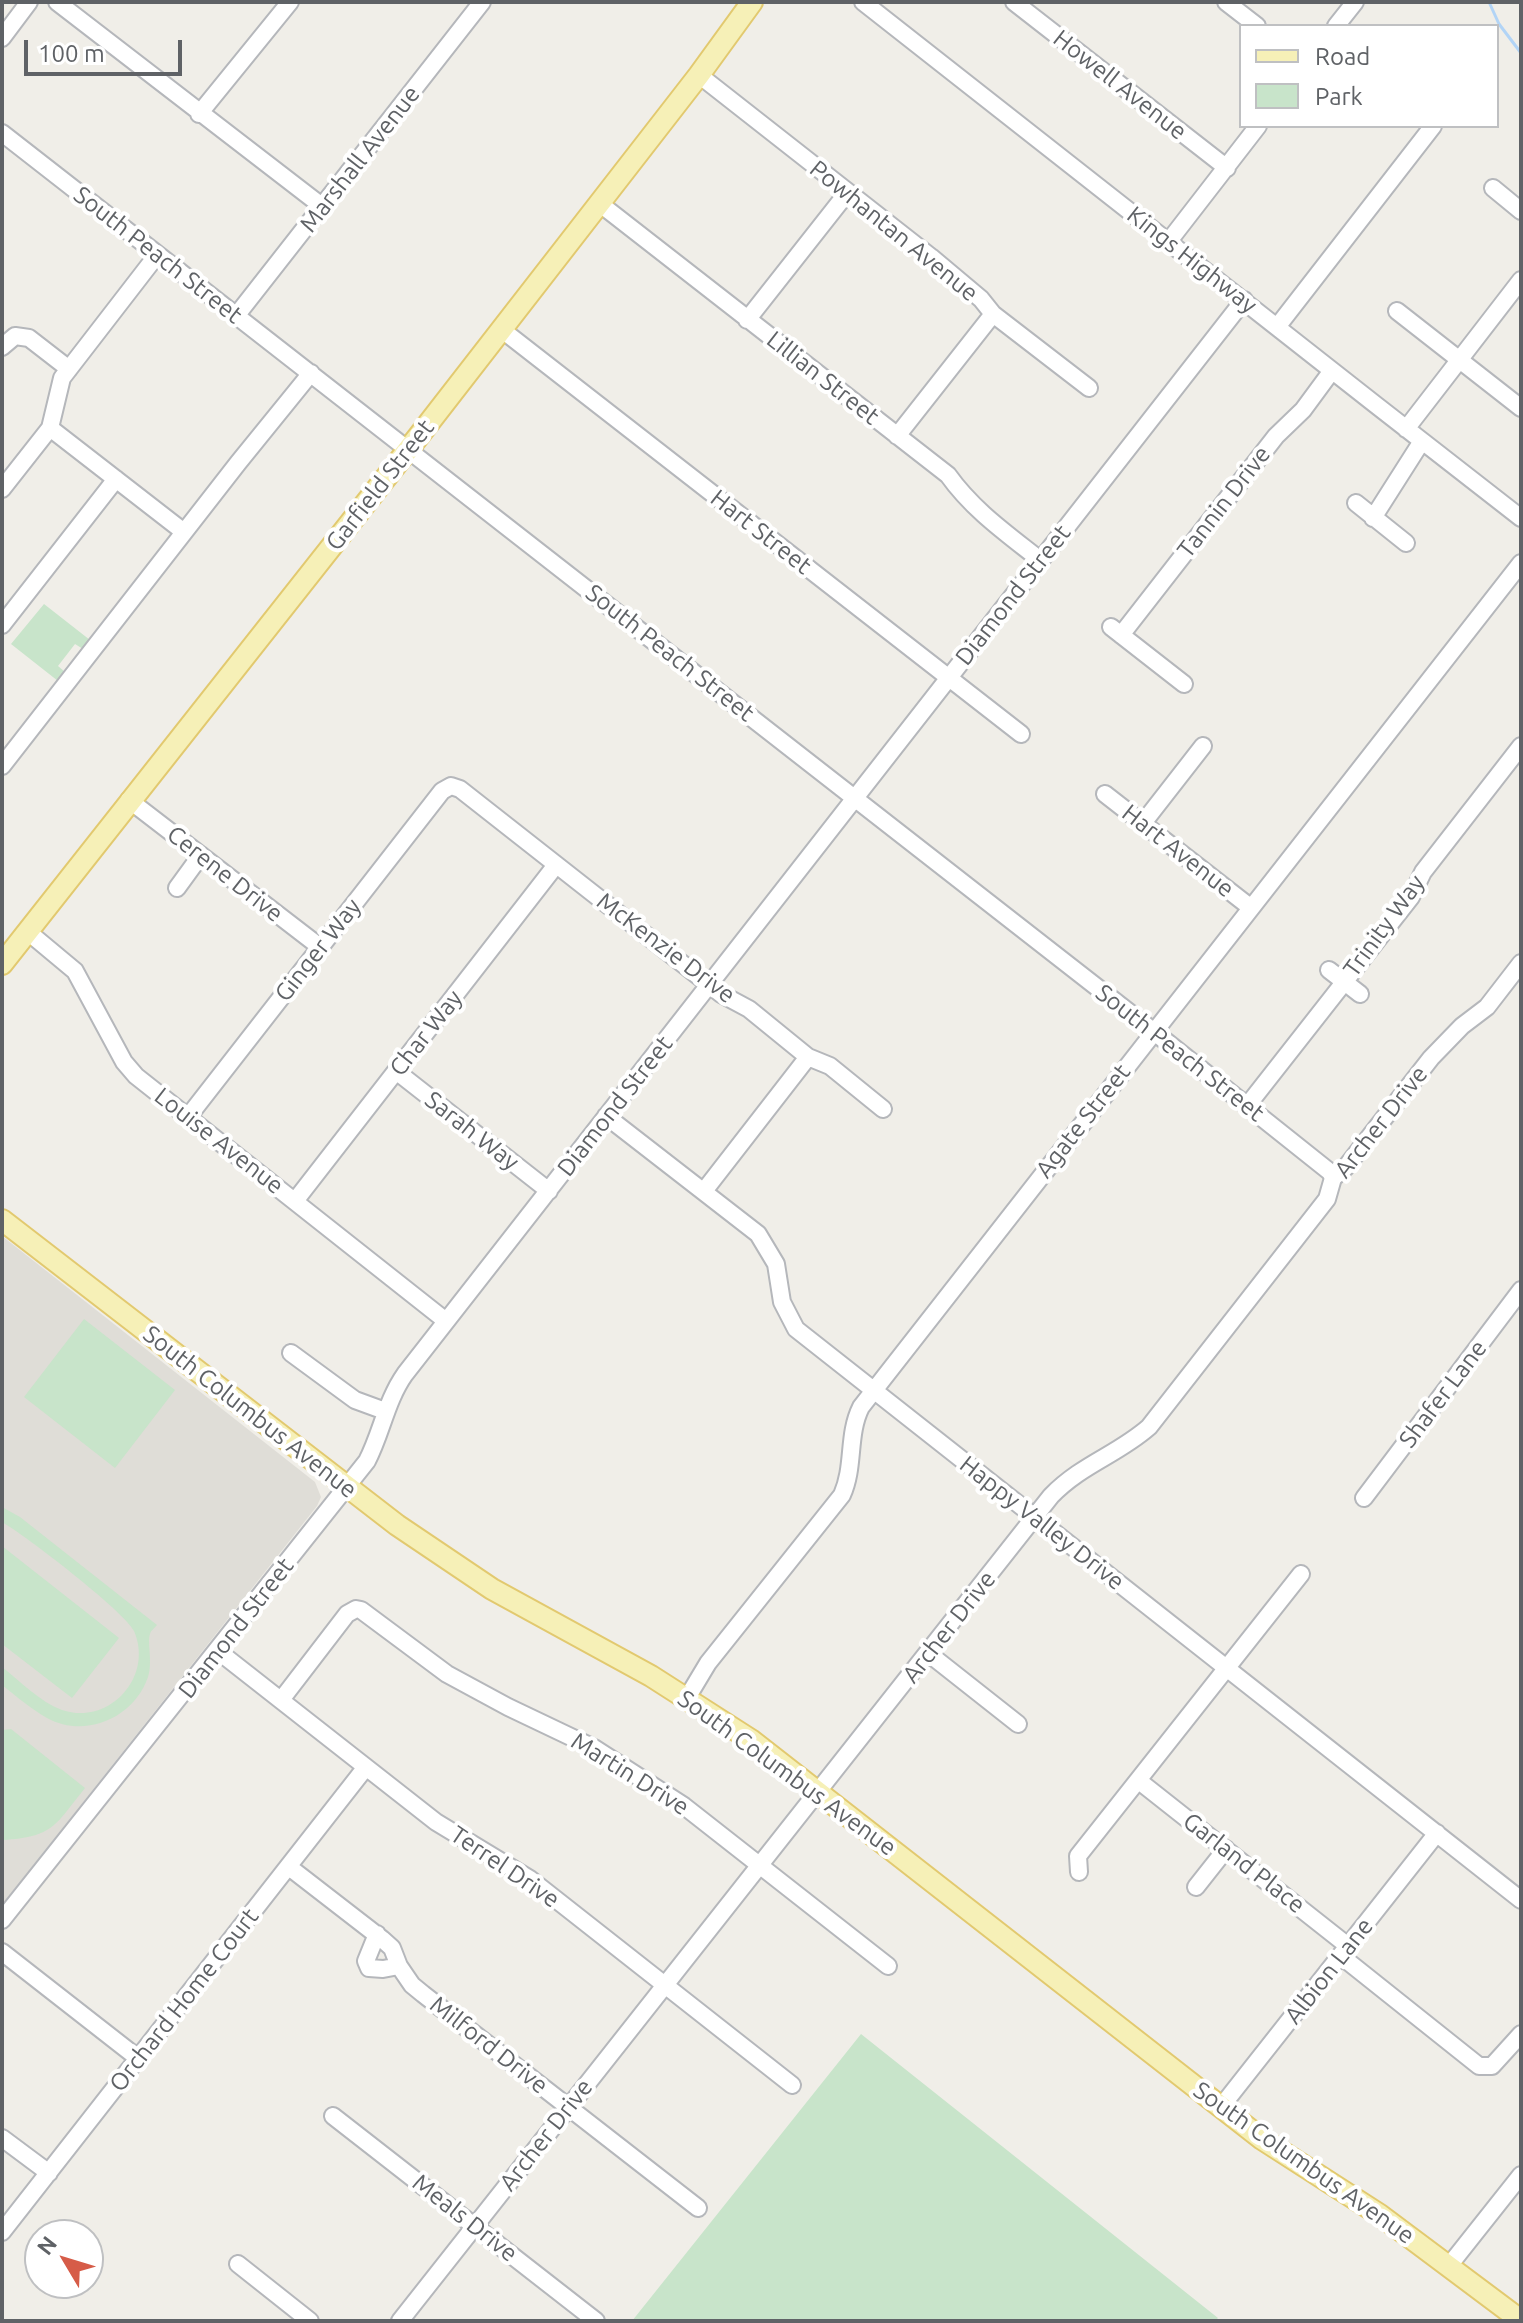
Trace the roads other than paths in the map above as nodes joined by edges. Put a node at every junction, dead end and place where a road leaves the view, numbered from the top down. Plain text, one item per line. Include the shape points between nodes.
1 (29, 2) edge
2 (57, 2) edge
3 (482, 2) edge
4 (752, 2) edge
5 (863, 2) edge
6 (1014, 2) edge
7 (1226, 2) edge
8 (1355, 2) edge
9 (280, 5) edge
10 (1254, 24) edge
11 (1338, 24) edge
12 (2, 38) edge
13 (699, 75) junction
14 (199, 114) junction
15 (1257, 128) edge
16 (1431, 128) edge
17 (2, 133) edge
18 (1227, 168) junction
19 (1493, 188) dead end
20 (847, 193) junction
21 (599, 203) junction
22 (323, 207) junction
23 (1521, 211) edge
24 (1169, 241) junction
25 (157, 255) junction
26 (1521, 280) edge
27 (1244, 300) junction
28 (1397, 311) dead end
29 (993, 314) junction
30 (236, 316) junction
31 (747, 320) junction
32 (1277, 327) junction
33 (501, 329) junction
34 (2, 347) edge
35 (1460, 359) junction
36 (69, 369) junction
37 (1331, 372) junction
38 (311, 373) junction
39 (1089, 388) dead end
40 (1521, 408) edge
41 (50, 428) junction
42 (1406, 429) junction
43 (897, 436) junction
44 (1422, 441) junction
45 (409, 449) junction
46 (116, 479) junction
47 (2, 489) edge
48 (1356, 503) dead end
49 (1373, 518) junction
50 (1521, 518) edge
51 (184, 532) junction
52 (1406, 543) dead end
53 (1040, 560) junction
54 (1521, 563) edge
55 (2, 625) edge
56 (948, 677) junction
57 (1184, 684) dead end
58 (1021, 734) dead end
59 (1203, 746) dead end
60 (1521, 746) edge
61 (2, 766) edge
62 (451, 786) joint
63 (1105, 794) dead end
64 (856, 798) junction
65 (129, 800) junction
66 (1143, 823) junction
67 (201, 855) junction
68 (556, 865) junction
69 (177, 888) dead end
70 (1250, 907) junction
71 (27, 931) junction
72 (320, 947) junction
73 (2, 964) edge
74 (1520, 965) edge
75 (1329, 970) dead end
76 (1344, 982) junction
77 (710, 985) junction
78 (1360, 994) dead end
79 (1153, 1031) junction
80 (808, 1057) junction
81 (396, 1071) junction
82 (1247, 1106) junction
83 (883, 1109) dead end
84 (606, 1116) junction
85 (188, 1117) junction
86 (1333, 1178) junction
87 (549, 1191) junction
88 (704, 1191) junction
89 (295, 1201) junction
90 (2, 1220) edge
91 (1521, 1290) edge
92 (446, 1321) junction
93 (291, 1353) dead end
94 (873, 1390) junction
95 (385, 1411) junction
96 (348, 1487) junction
97 (1364, 1498) dead end
98 (1035, 1517) junction
99 (1301, 1574) dead end
100 (218, 1651) junction
101 (928, 1653) junction
102 (1228, 1668) junction
103 (687, 1698) junction
104 (281, 1700) junction
105 (1018, 1724) dead end
106 (366, 1767) junction
107 (1139, 1781) junction
108 (819, 1792) junction
109 (1437, 1833) junction
110 (1226, 1849) junction
111 (760, 1865) junction
112 (289, 1867) junction
113 (1079, 1872) dead end
114 (1196, 1887) dead end
115 (1521, 1900) edge
116 (2, 1920) edge
117 (377, 1934) junction
118 (1344, 1951) junction
119 (2, 1952) edge
120 (399, 1966) junction
121 (888, 1966) dead end
122 (665, 1985) junction
123 (1521, 2034) edge
124 (139, 2059) junction
125 (792, 2085) dead end
126 (568, 2106) junction
127 (1221, 2107) junction
128 (333, 2116) dead end
129 (2, 2138) edge
130 (49, 2173) junction
131 (1521, 2175) edge
132 (698, 2208) dead end
133 (475, 2226) junction
134 (2, 2232) edge
135 (238, 2264) dead end
136 (1448, 2267) junction
137 (1519, 2319) edge
138 (310, 2321) edge
139 (400, 2321) edge
140 (596, 2321) edge

1 - 12 street
2 - 14 street
3 - 22 street, Marshall Avenue
4 - 13 main road, Garfield Street
5 - 24 street, Kings Highway
6 - 18 street, Howell Avenue
7 - 10 street
8 - 11 street
9 - 14 street
13 - 20 street, Powhantan Avenue
13 - 21 main road, Garfield Street
14 - 22 street
15 - 18 street
16 - 32 street
17 - 25 street, South Peach Street
18 - 24 street
19 - 23 street
20 - 29 street, Powhantan Avenue
20 - 31 street
21 - 31 street, Lillian Street
21 - 33 main road, Garfield Street
22 - 30 street, Marshall Avenue
24 - 27 street, Kings Highway
25 - 30 street, South Peach Street
25 - 36 street
26 - 35 street
27 - 32 street, Kings Highway
27 - 53 street, Diamond Street
28 - 35 street
29 - 39 street, Powhantan Avenue
29 - 43 street
30 - 38 street, South Peach Street
31 - 43 street, Lillian Street
32 - 37 street, Kings Highway
33 - 45 main road, Garfield Street
33 - 56 street, Hart Street
34 - 36 street via 15,336 29,338
35 - 40 street
35 - 42 street
36 - 41 street
37 - 42 street, Kings Highway
37 - 57 street, Tannin Drive via 1116,631
38 - 45 street, South Peach Street
38 - 51 street
41 - 46 street
41 - 47 street
42 - 44 street, Kings Highway
43 - 53 street, Lillian Street
44 - 49 street
44 - 50 street, Kings Highway
45 - 64 street, South Peach Street
45 - 65 main road, Garfield Street
46 - 51 street
46 - 55 street
48 - 49 street
49 - 52 street
51 - 61 street
53 - 56 street, Diamond Street
54 - 70 street, Agate Street
56 - 58 street, Hart Street
56 - 64 street, Diamond Street
59 - 66 street
60 - 76 street, Trinity Way
62 - 68 street, McKenzie Drive
62 - 72 street, Ginger Way
63 - 66 street, Hart Avenue
64 - 77 street, Diamond Street
64 - 79 street, South Peach Street
65 - 67 street, Cerene Drive
65 - 71 main road, Garfield Street
66 - 70 street, Hart Avenue
67 - 69 street
67 - 72 street, Cerene Drive
68 - 77 street, McKenzie Drive
68 - 81 street, Char Way
70 - 79 street, Agate Street
71 - 73 main road, Garfield Street
71 - 85 street, Louise Avenue via 75,971 129,1069
72 - 85 street, Ginger Way
74 - 86 street, Archer Drive via 1487,1007 1447,1040
75 - 76 street
76 - 78 street
76 - 82 street, Trinity Way
77 - 80 street, McKenzie Drive
77 - 84 street, Diamond Street
79 - 82 street, South Peach Street
79 - 94 street, Agate Street
80 - 83 street, McKenzie Drive via 830,1066
80 - 88 street
81 - 87 street, Sarah Way
81 - 89 street, Char Way
82 - 86 street, South Peach Street
84 - 87 street, Diamond Street
84 - 88 street, Happy Valley Drive
85 - 89 street, Louise Avenue
86 - 98 street, Archer Drive via 1327,1199 1149,1427 1078,1471
87 - 92 street, Diamond Street
88 - 94 street, Happy Valley Drive via 765,1243 776,1264 782,1302 796,1329
89 - 92 street, Louise Avenue
90 - 96 main road, South Columbus Avenue
91 - 97 street, Shafer Lane
92 - 95 street, Diamond Street via 405,1374
93 - 95 street via 355,1400
94 - 98 street, Happy Valley Drive
94 - 103 street, Agate Street via 853,1424 850,1472 842,1495 708,1663
95 - 96 street, Diamond Street via 377,1442
96 - 100 street, Diamond Street
96 - 103 main road, South Columbus Avenue via 492,1589
98 - 101 street, Archer Drive
98 - 102 street, Happy Valley Drive
99 - 102 street
100 - 104 street, Terrel Drive
100 - 116 street, Diamond Street
101 - 105 street
101 - 108 street, Archer Drive
102 - 107 street
102 - 109 street, Happy Valley Drive
103 - 108 main road, South Columbus Avenue
104 - 106 street, Terrel Drive
104 - 111 street, Martin Drive via 356,1609 473,1690 631,1771
106 - 112 street, Orchard Home Court
106 - 122 street, Terrel Drive via 436,1822 530,1879
107 - 110 street, Garland Place
107 - 113 street via 1078,1856
108 - 111 street, Archer Drive
108 - 127 main road, South Columbus Avenue
109 - 115 street, Happy Valley Drive
109 - 118 street, Albion Lane
110 - 114 street
110 - 118 street, Garland Place
111 - 121 street, Martin Drive
111 - 122 street, Archer Drive
112 - 117 street, Milford Drive
112 - 124 street, Orchard Home Court
117 - 120 street, Milford Drive via 392,1948
117 - 120 street via 366,1961 369,1968
118 - 123 street, Garland Place via 1472,2062 1486,2068 1499,2061
118 - 127 street, Albion Lane
119 - 124 street
120 - 126 street, Milford Drive via 412,1985
122 - 125 street, Terrel Drive
122 - 126 street, Archer Drive
124 - 130 street, Orchard Home Court
126 - 132 street, Milford Drive
126 - 133 street, Archer Drive
127 - 136 main road, South Columbus Avenue
128 - 133 street, Meals Drive
129 - 130 street
130 - 134 street, Orchard Home Court
131 - 136 street
133 - 139 street, Archer Drive
133 - 140 street, Meals Drive
135 - 138 street
136 - 137 main road, South Columbus Avenue

